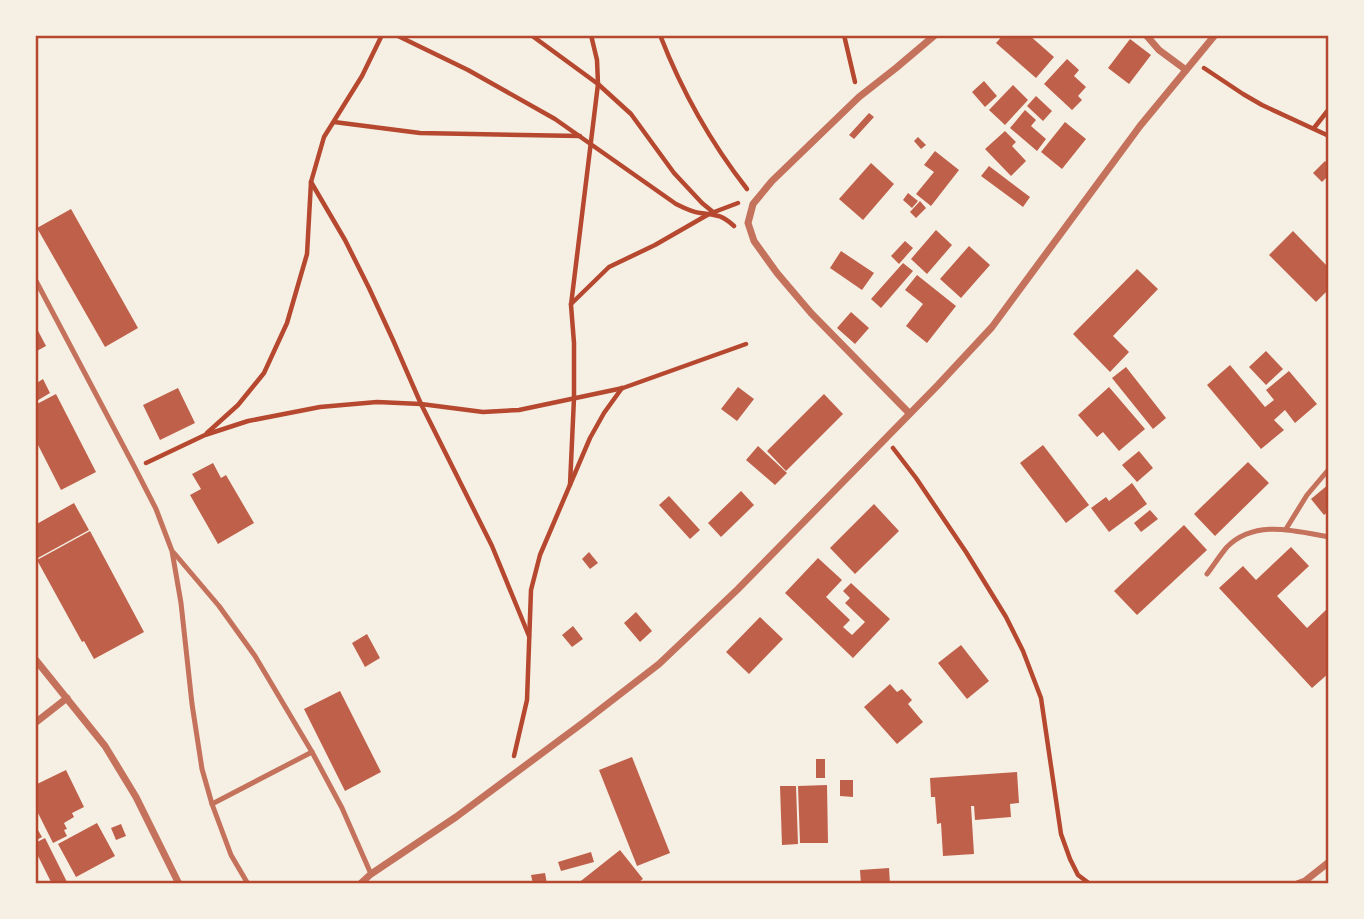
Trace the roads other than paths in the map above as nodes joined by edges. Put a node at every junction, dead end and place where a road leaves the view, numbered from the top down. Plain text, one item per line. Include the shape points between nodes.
1 (935, 35) edge
2 (1146, 35) edge
3 (1215, 35) edge
4 (1185, 70) junction
5 (35, 279) edge
6 (909, 413) junction
7 (1329, 470) edge
8 (1286, 529) junction
9 (1329, 537) edge
10 (172, 551) junction
11 (1207, 574) dead end
12 (35, 659) edge
13 (67, 698) junction
14 (35, 723) edge
15 (312, 752) junction
16 (212, 804) junction
17 (1329, 862) edge
18 (371, 874) junction
19 (179, 884) edge
20 (248, 884) edge
21 (360, 884) edge
22 (1297, 884) edge

1 - 6 street via 859,97 772,181 756,201 748,223 777,273
2 - 4 street
3 - 4 street
4 - 6 street via 992,327
5 - 10 lane via 156,509
6 - 18 street via 659,664 456,817
7 - 8 lane
8 - 9 lane
8 - 11 lane via 1242,535
10 - 15 lane via 255,656
10 - 16 lane via 202,769
12 - 13 street
13 - 14 street
13 - 19 street via 105,746 136,797
15 - 16 lane
15 - 18 lane
16 - 20 lane via 231,855
17 - 22 street
18 - 21 street

